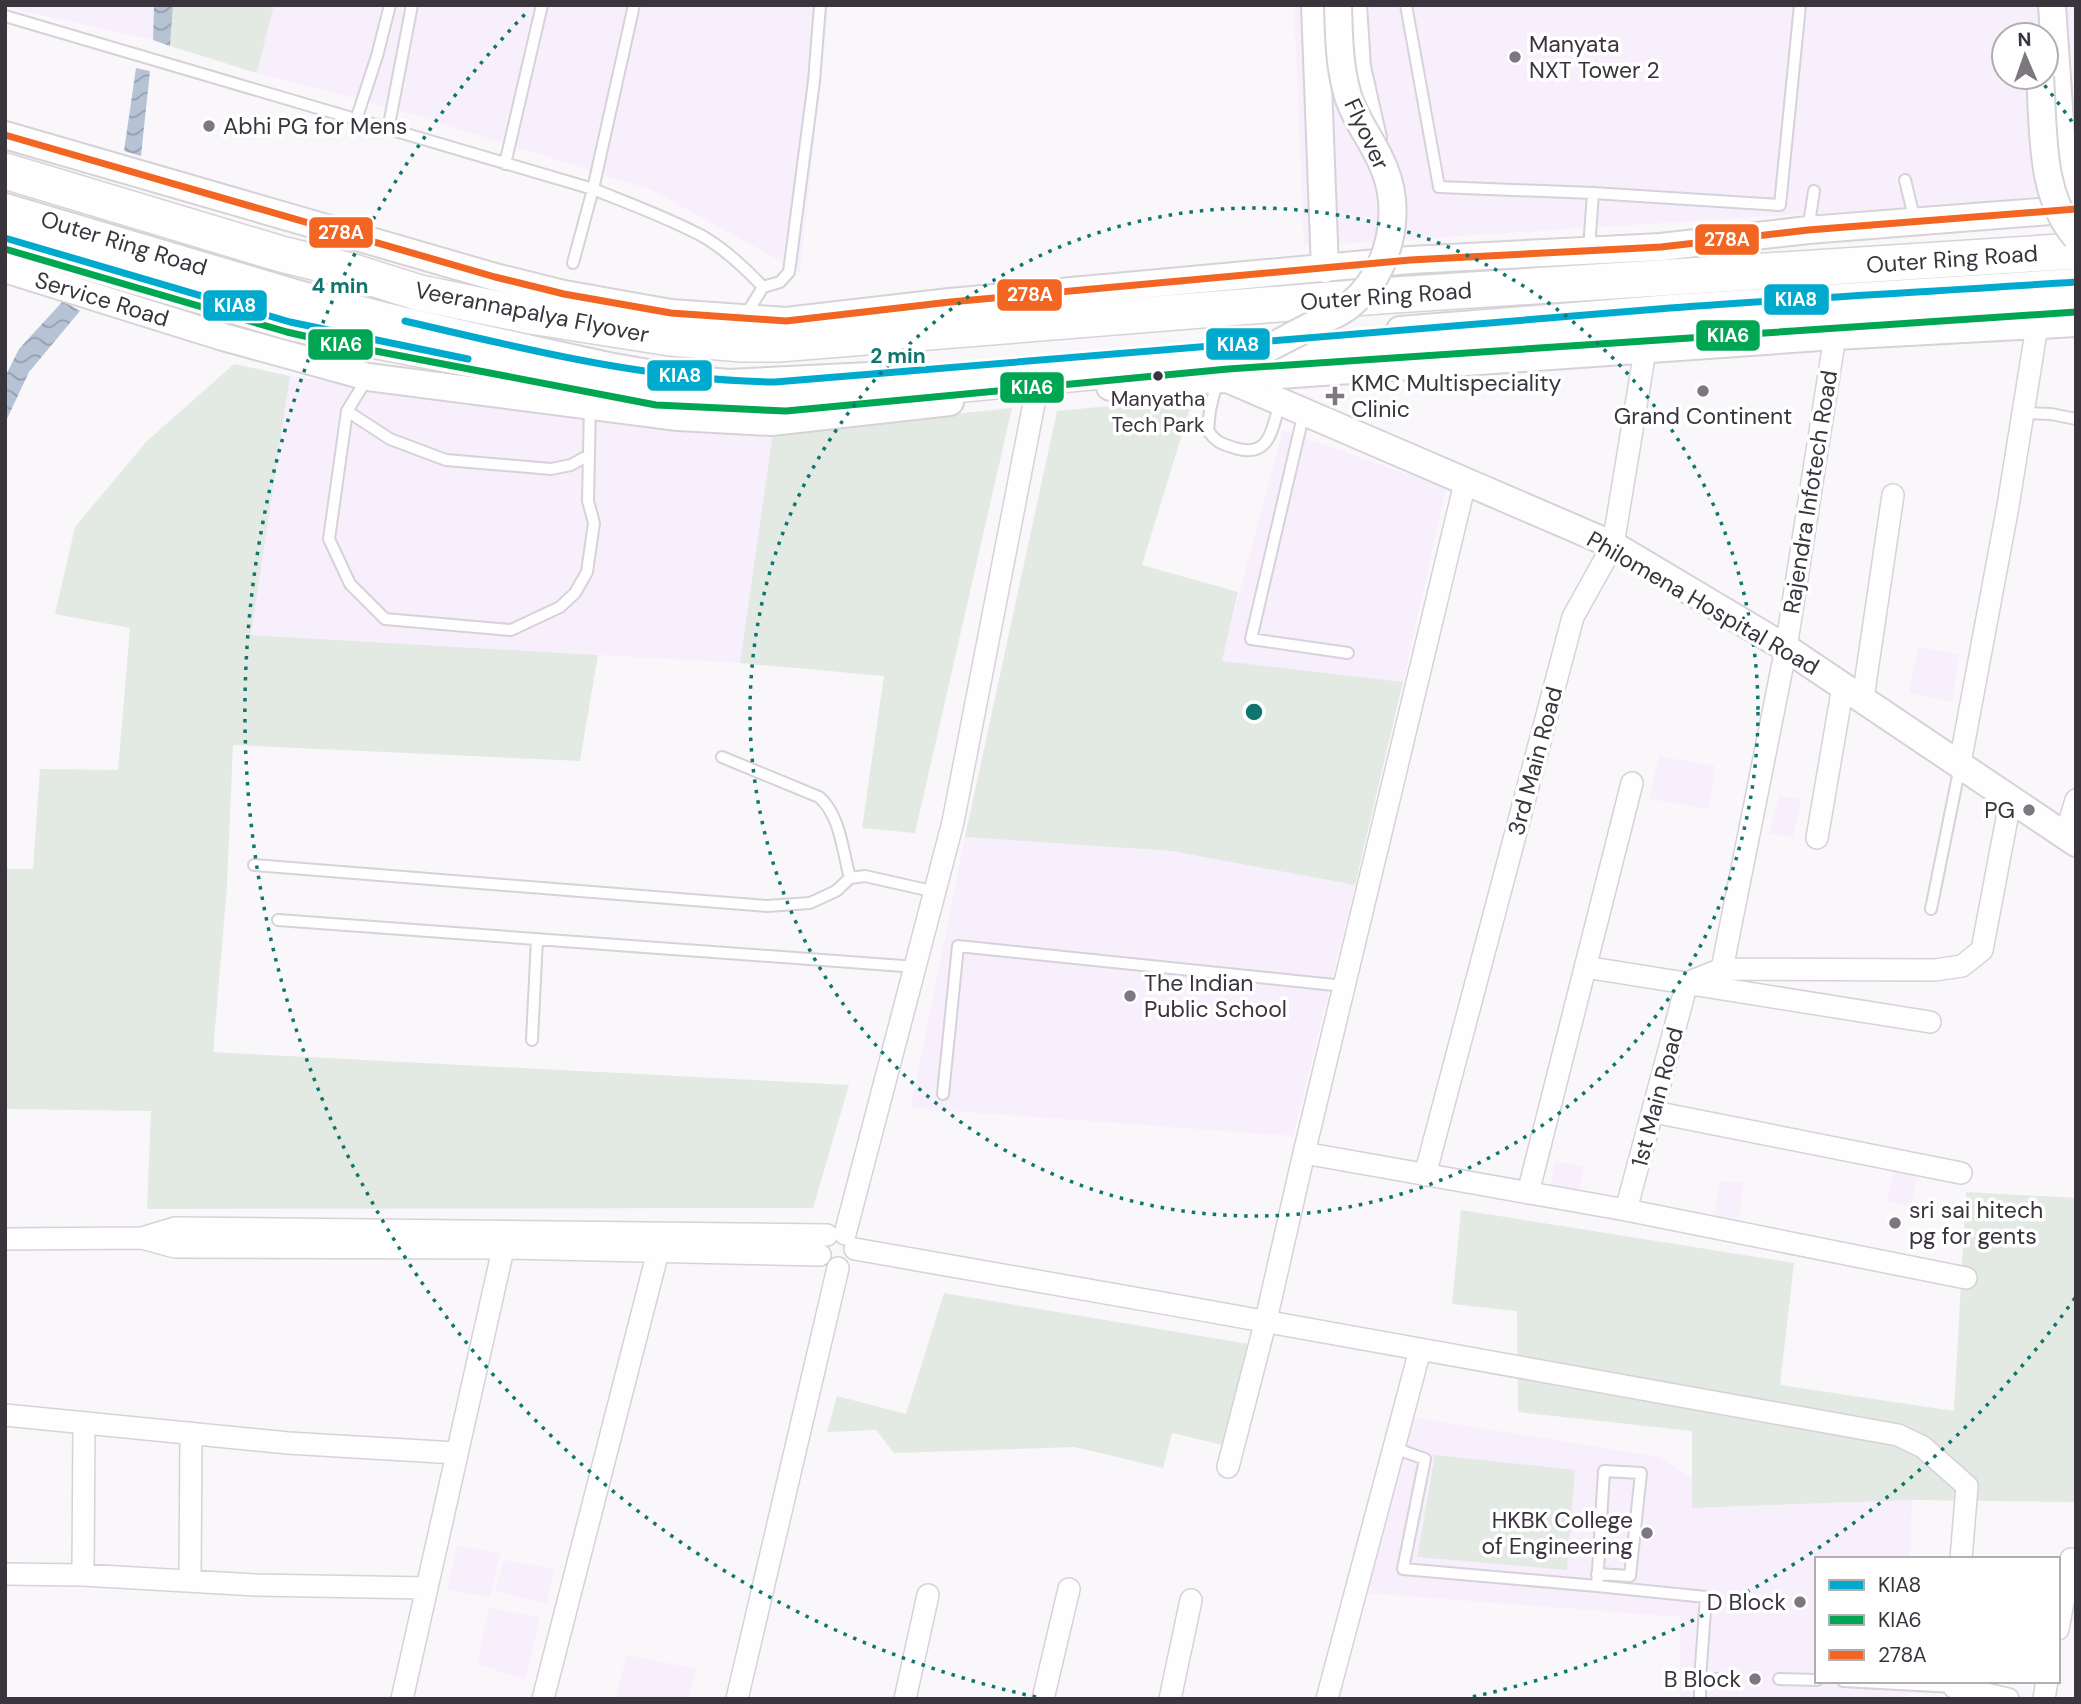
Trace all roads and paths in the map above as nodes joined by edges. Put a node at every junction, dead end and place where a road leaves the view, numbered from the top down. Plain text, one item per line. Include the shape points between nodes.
1 (390, 5) edge
2 (412, 5) edge
3 (542, 5) edge
4 (634, 5) edge
5 (820, 5) edge
6 (1315, 5) edge
7 (1338, 5) edge
8 (1353, 5) edge
9 (1406, 5) edge
10 (1800, 5) edge
11 (2052, 5) edge
12 (5, 16) edge
13 (2041, 91) edge
14 (356, 120) junction
15 (388, 130) junction
16 (5, 135) edge
17 (505, 164) junction
18 (5, 171) edge
19 (1905, 180) dead end
20 (593, 189) junction
21 (1814, 191) dead end
22 (1593, 193) junction
23 (5, 207) edge
24 (2071, 209) edge
25 (1916, 223) junction
26 (1808, 230) junction
27 (2076, 237) edge
28 (5, 238) edge
29 (2076, 251) edge
30 (1588, 252) junction
31 (1410, 260) junction
32 (573, 263) dead end
33 (1632, 264) junction
34 (5, 269) edge
35 (1325, 269) junction
36 (2076, 282) edge
37 (763, 286) junction
38 (2076, 301) edge
39 (413, 307) junction
40 (2076, 323) edge
41 (2037, 327) junction
42 (740, 331) junction
43 (1835, 336) junction
44 (697, 340) joint
45 (1646, 351) junction
46 (1231, 372) junction
47 (368, 377) junction
48 (1035, 393) junction
49 (1280, 402) junction
50 (590, 405) junction
51 (347, 411) junction
52 (1304, 412) junction
53 (2024, 414) junction
54 (2076, 419) edge
55 (587, 456) junction
56 (1465, 482) junction
57 (1893, 495) dead end
58 (1613, 545) junction
59 (1786, 648) junction
60 (1348, 653) dead end
61 (1853, 692) junction
62 (722, 757) dead end
63 (1960, 763) junction
64 (1632, 783) dead end
65 (2011, 797) junction
66 (2076, 800) edge
67 (1817, 838) dead end
68 (2071, 840) edge
69 (254, 865) dead end
70 (850, 878) junction
71 (936, 892) junction
72 (1931, 909) dead end
73 (278, 920) dead end
74 (537, 939) junction
75 (917, 967) junction
76 (1585, 967) junction
77 (1722, 969) junction
78 (1687, 983) junction
79 (1344, 986) junction
80 (1930, 1021) dead end
81 (532, 1040) dead end
82 (943, 1094) dead end
83 (1654, 1112) junction
84 (1304, 1153) junction
85 (1961, 1172) dead end
86 (1425, 1175) junction
87 (1528, 1193) junction
88 (1626, 1210) junction
89 (5, 1239) edge
90 (505, 1240) junction
91 (660, 1242) junction
92 (837, 1243) junction
93 (1966, 1278) dead end
94 (1266, 1320) junction
95 (1420, 1350) junction
96 (5, 1415) edge
97 (84, 1423) junction
98 (191, 1433) junction
99 (1394, 1448) junction
100 (456, 1453) junction
101 (1228, 1467) dead end
102 (1961, 1557) edge
103 (2071, 1559) dead end
104 (5, 1574) edge
105 (83, 1575) junction
106 (1597, 1580) junction
107 (190, 1581) junction
108 (426, 1588) junction
109 (1069, 1589) dead end
110 (928, 1595) dead end
111 (1191, 1600) dead end
112 (2060, 1618) edge
113 (1700, 1679) junction
114 (1730, 1679) dead end
115 (1779, 1679) dead end
116 (1815, 1680) edge
117 (1870, 1683) edge
118 (1953, 1689) edge
119 (402, 1699) edge
120 (543, 1699) edge
121 (737, 1699) edge
122 (905, 1699) edge
123 (1043, 1699) edge
124 (1170, 1699) edge
125 (1327, 1699) edge
126 (1700, 1699) edge
127 (2008, 1699) edge

1 - 14 lane
2 - 15 lane
3 - 17 lane
4 - 20 lane
5 - 37 lane via 789,272 780,282
6 - 35 street
7 - 46 street, Flyover, bridge via 1340,61 1348,97 1390,183 1390,237 1369,284 1349,306
8 - 31 street via 1357,66 1371,133
9 - 22 lane via 1438,187
10 - 22 lane via 1780,205
11 - 24 street
12 - 14 lane
13 - 27 street, bridge via 2052,194
14 - 15 lane
15 - 17 lane
16 - 42 street via 495,277
17 - 20 lane
18 - 39 highway, Veerannapalya Flyover via 268,250
19 - 25 lane
20 - 32 lane
20 - 37 lane via 706,238
21 - 26 lane
22 - 30 lane
23 - 39 street, Outer Ring Road via 208,269
24 - 25 street
25 - 26 street
26 - 33 street
28 - 46 highway via 341,334 657,395 786,401
29 - 33 highway, Outer Ring Road
30 - 31 street
30 - 33 street
31 - 35 street
33 - 42 highway, Outer Ring Road via 1379,296 778,344
34 - 47 street, Service Road
35 - 42 street via 950,302 786,321
36 - 39 street, Outer Ring Road via 1672,308 1055,361 729,383 596,363
37 - 42 lane
38 - 46 highway
39 - 44 highway, Veerannapalya Flyover via 531,316
40 - 41 street, Service Road
41 - 43 street, Service Road
41 - 53 street
42 - 44 highway, Outer Ring Road
43 - 45 street, Service Road
43 - 59 street, Rajendra Infotech Road
45 - 46 street, Service Road
45 - 58 street, 3rd Main Road
46 - 48 street, Service Road
46 - 49 street, Philomena Hospital Road
46 - 49 lane via 1210,410 1208,430 1218,442 1254,452 1262,447
47 - 50 street, Service Road
47 - 51 lane
48 - 50 street, Service Road via 771,422 678,417
48 - 71 street
49 - 52 street, Philomena Hospital Road
50 - 55 lane
51 - 55 lane via 390,439 446,460 551,469
51 - 55 lane via 329,539 350,584 385,619 511,630 560,607 587,572 594,523 588,501
52 - 56 street, Philomena Hospital Road
52 - 60 lane via 1251,639
53 - 54 lane
53 - 63 street
56 - 58 street, Philomena Hospital Road
56 - 79 street
57 - 61 street
58 - 59 street, Philomena Hospital Road
58 - 86 street, 3rd Main Road via 1573,617
59 - 61 street, Philomena Hospital Road
59 - 77 street, Rajendra Infotech Road
61 - 63 street, Philomena Hospital Road
61 - 67 street
62 - 70 lane via 826,803 834,816
63 - 65 street, Philomena Hospital Road
63 - 72 lane
64 - 76 street
65 - 68 street, Philomena Hospital Road
65 - 77 street via 1983,950 1962,966 1935,970
66 - 68 street
69 - 70 lane via 767,906 810,903 836,891
70 - 71 lane via 865,876
71 - 75 street
73 - 74 lane
74 - 75 lane
74 - 81 lane
75 - 92 street
76 - 78 street
76 - 87 street
77 - 78 street
78 - 80 street
78 - 83 street, 1st Main Road
79 - 82 lane via 958,946
79 - 84 street
83 - 85 street
83 - 88 street, 1st Main Road
84 - 86 street
84 - 94 street
86 - 87 street
87 - 88 street
88 - 93 street
89 - 90 street via 142,1238 175,1247
90 - 91 street
90 - 100 street
91 - 92 street
91 - 120 street
92 - 94 street
92 - 121 street via 853,1259 838,1268
94 - 95 street
94 - 101 street
95 - 99 street
95 - 102 street via 1898,1435 1923,1447 1967,1486
96 - 97 street
97 - 98 street
97 - 105 street
98 - 100 street
98 - 107 street
99 - 106 lane via 1425,1459 1403,1569
99 - 125 street
100 - 108 street
103 - 112 street
104 - 105 street
105 - 107 street
106 - 106 lane via 1604,1471 1640,1474 1630,1576
106 - 113 lane via 1706,1597
107 - 108 street
108 - 119 street
109 - 123 street
110 - 122 street
111 - 124 street
113 - 114 lane
113 - 126 lane
115 - 116 lane
117 - 118 lane
118 - 127 street

